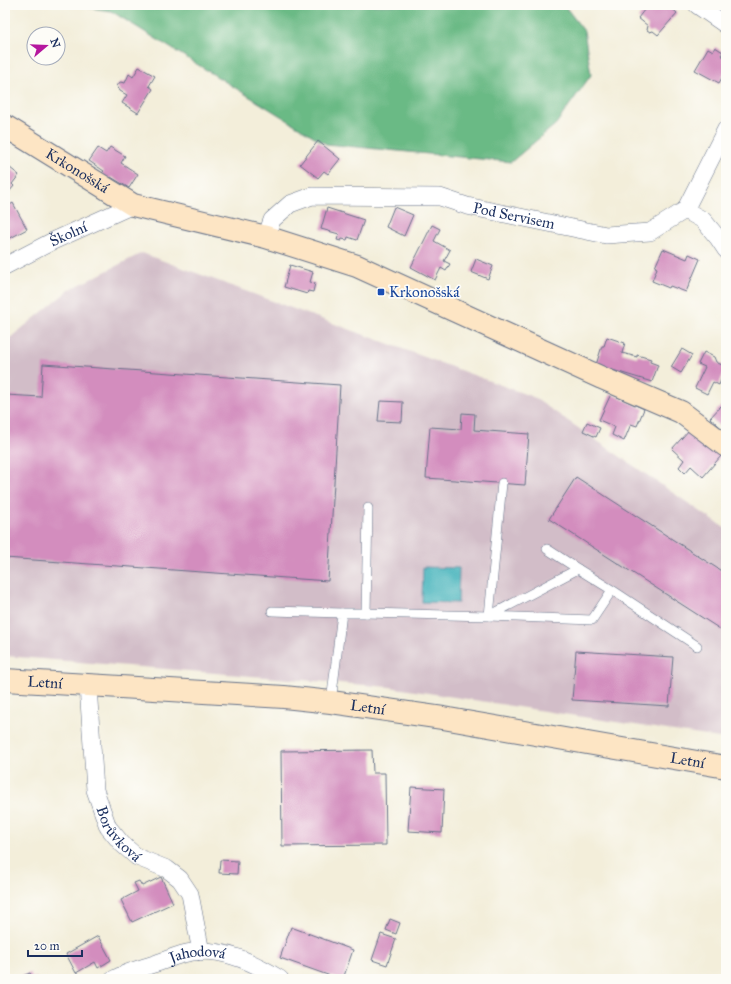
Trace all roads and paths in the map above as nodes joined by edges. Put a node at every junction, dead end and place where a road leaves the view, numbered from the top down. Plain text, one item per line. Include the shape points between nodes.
1 (697, 5) edge
2 (726, 25) edge
3 (5, 126) edge
4 (726, 129) edge
5 (133, 205) junction
6 (685, 210) junction
7 (266, 237) junction
8 (726, 250) edge
9 (5, 266) edge
10 (726, 446) edge
11 (502, 483) dead end
12 (368, 508) dead end
13 (547, 549) dead end
14 (578, 569) junction
15 (612, 590) junction
16 (272, 611) dead end
17 (342, 613) junction
18 (366, 613) junction
19 (489, 616) junction
20 (697, 646) dead end
21 (5, 680) edge
22 (88, 686) junction
23 (331, 702) junction
24 (726, 767) edge
25 (201, 952) junction
26 (114, 979) edge
27 (280, 979) edge

1 - 2 street
3 - 5 street, Krkonošská
4 - 6 street
5 - 7 street, Krkonošská
5 - 9 street, Školní
6 - 7 street, Pod Servisem via 650,232 606,235 467,206 440,197 312,196 290,204 272,220
6 - 8 street via 703,220
7 - 10 street, Krkonošská via 356,266 681,412
11 - 19 lane
12 - 18 lane
13 - 14 lane
14 - 15 lane
14 - 19 lane
15 - 19 lane via 592,620
15 - 20 lane
16 - 17 lane
17 - 18 lane
17 - 23 lane
18 - 19 lane
21 - 22 street, Letní
22 - 23 street, Letní
22 - 25 street, Borůvková via 95,790 108,827 137,857 167,869 180,880 190,894
23 - 24 street, Letní via 443,718
25 - 26 street, Jahodová via 192,952 125,973
25 - 27 street, Jahodová via 234,956

